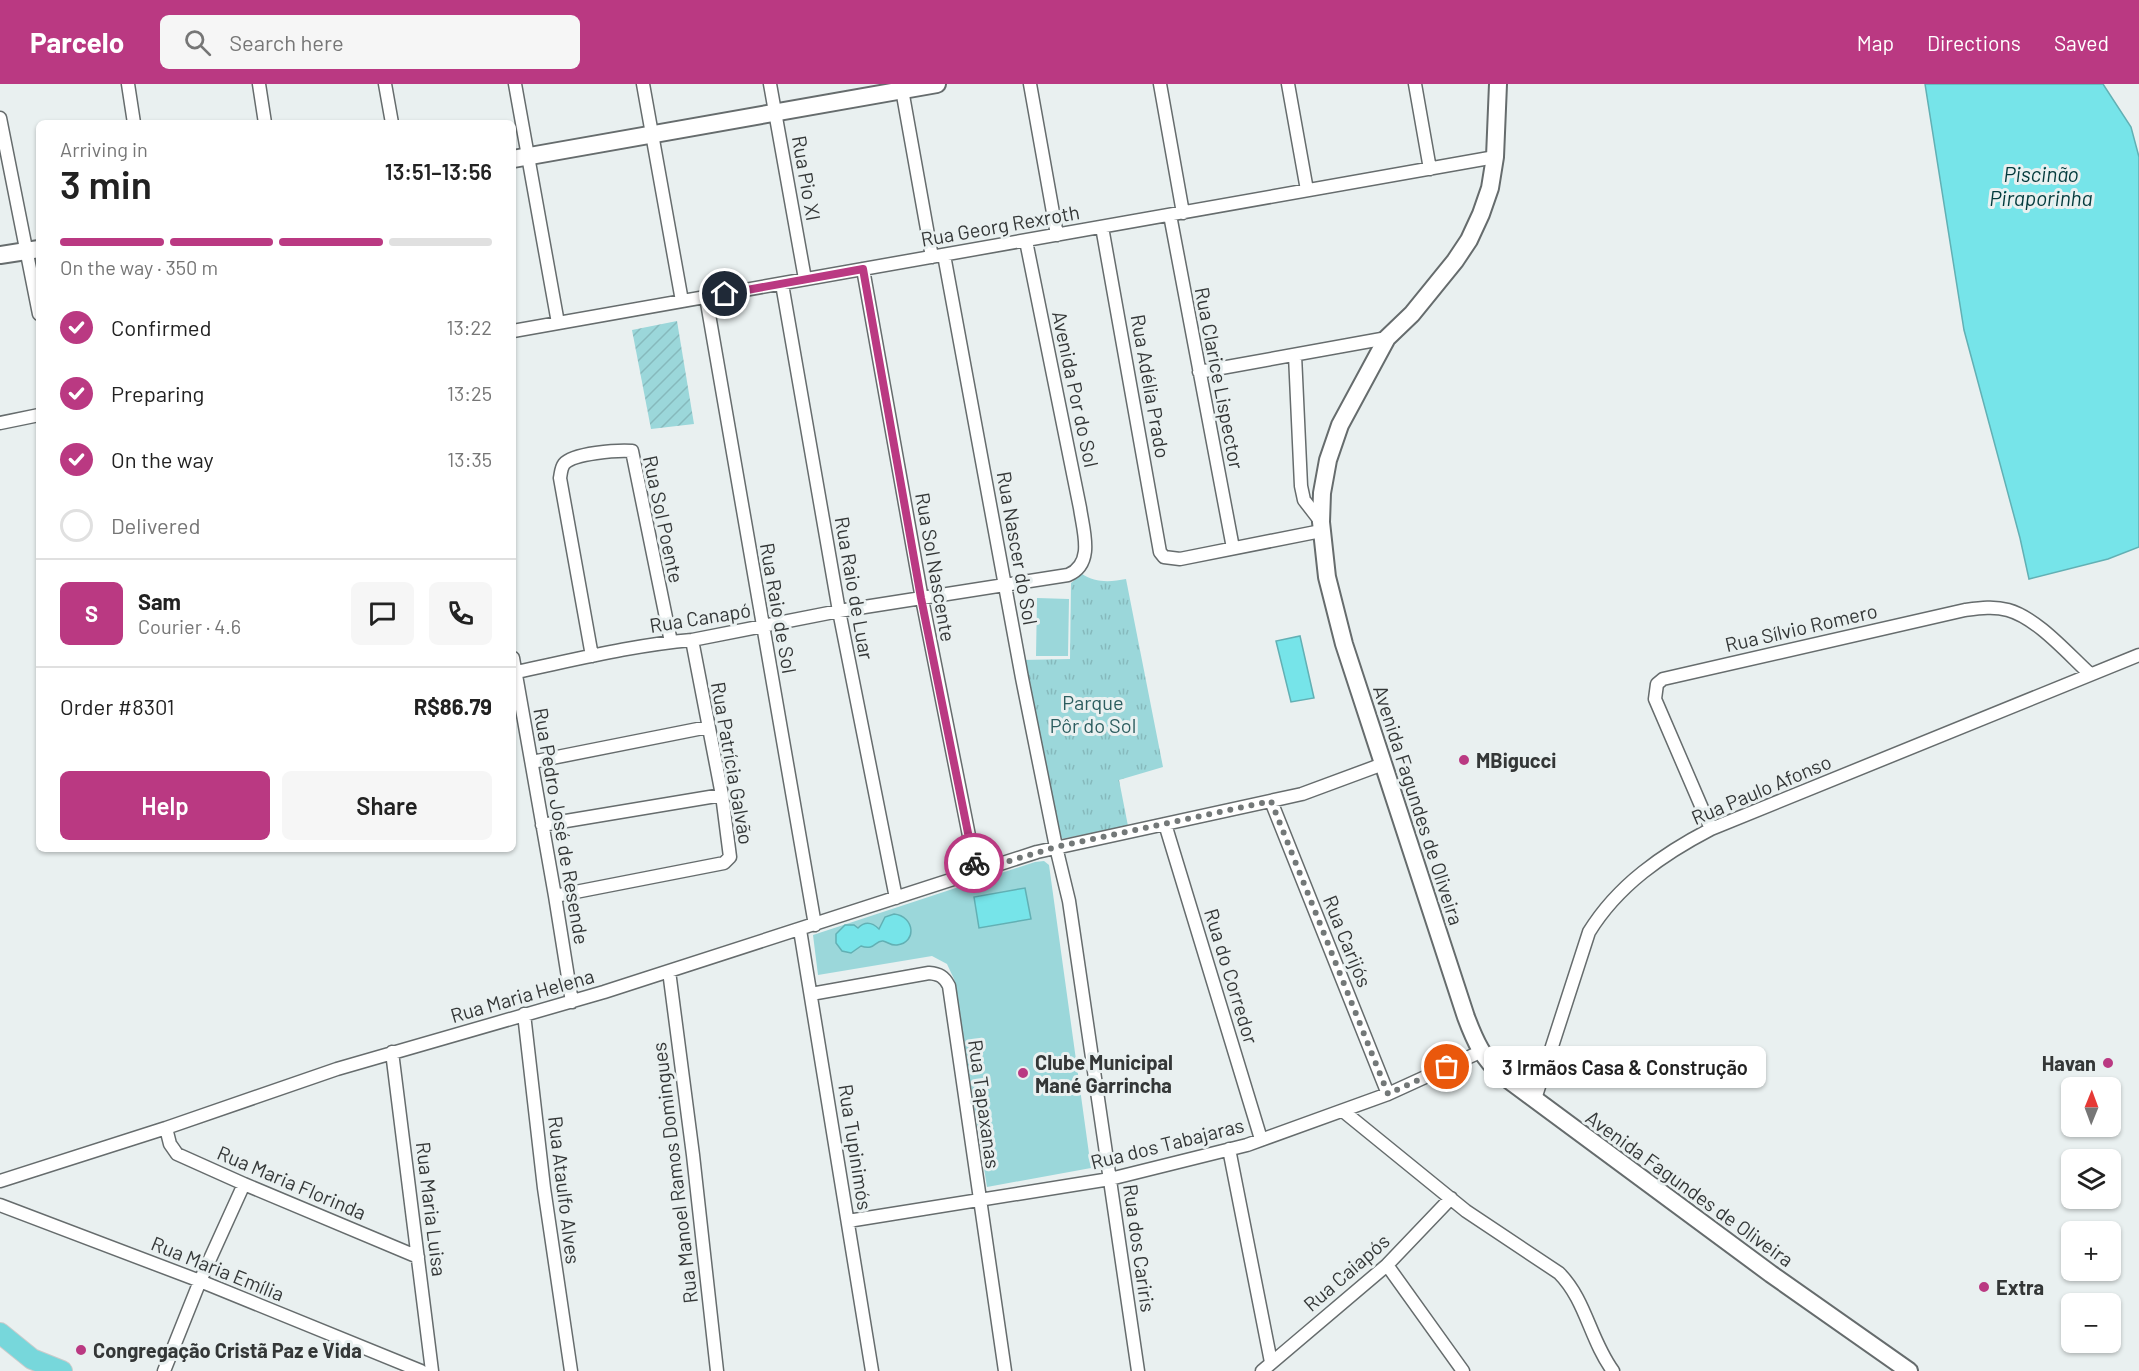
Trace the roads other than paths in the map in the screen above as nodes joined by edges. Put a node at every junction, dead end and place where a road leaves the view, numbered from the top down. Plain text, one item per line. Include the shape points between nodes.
1 (128, 84) edge
2 (259, 84) edge
3 (386, 84) edge
4 (515, 84) edge
5 (643, 84) edge
6 (770, 84) edge
7 (937, 84) edge
8 (1030, 84) edge
9 (1160, 84) edge
10 (1288, 84) edge
11 (1415, 84) edge
12 (1498, 84) edge
13 (901, 87) edge
14 (775, 113) junction
15 (0, 118) edge
16 (134, 120) edge
17 (264, 120) edge
18 (392, 120) edge
19 (652, 135) junction
20 (1495, 157) junction
21 (520, 158) edge
22 (1430, 169) junction
23 (1307, 190) junction
24 (1183, 213) junction
25 (1170, 215) junction
26 (1102, 227) junction
27 (1057, 235) junction
28 (1026, 241) junction
29 (33, 250) edge
30 (0, 255) edge
31 (938, 256) junction
32 (863, 269) junction
33 (805, 279) junction
34 (36, 282) edge
35 (782, 284) junction
36 (705, 297) junction
37 (682, 302) junction
38 (558, 323) junction
39 (516, 330) edge
40 (1387, 338) junction
41 (1296, 356) junction
42 (1199, 372) junction
43 (36, 417) edge
44 (0, 423) edge
45 (1321, 526) junction
46 (1086, 546) joint
47 (1233, 548) junction
48 (1005, 585) junction
49 (921, 598) junction
50 (839, 611) junction
51 (762, 627) junction
52 (692, 640) junction
53 (671, 642) junction
54 (2139, 655) edge
55 (592, 656) junction
56 (516, 672) joint
57 (2090, 674) junction
58 (708, 727) junction
59 (532, 762) junction
60 (1383, 764) junction
61 (722, 795) junction
62 (1271, 801) junction
63 (1165, 824) junction
64 (542, 825) junction
65 (1711, 829) junction
66 (1056, 847) junction
67 (976, 871) junction
68 (555, 896) junction
69 (896, 898) junction
70 (815, 925) junction
71 (800, 930) junction
72 (669, 972) junction
73 (811, 994) junction
74 (572, 1002) junction
75 (524, 1014) junction
76 (392, 1052) junction
77 (1480, 1052) junction
78 (1388, 1094) junction
79 (1535, 1099) junction
80 (1343, 1111) junction
81 (165, 1128) junction
82 (1261, 1139) junction
83 (1230, 1149) junction
84 (1110, 1179) junction
85 (0, 1181) edge
86 (244, 1184) junction
87 (1451, 1198) junction
88 (979, 1200) junction
89 (0, 1205) edge
90 (848, 1221) junction
91 (418, 1257) junction
92 (1387, 1265) junction
93 (200, 1281) junction
94 (0, 1333) edge
95 (1266, 1367) edge
96 (62, 1371) edge
97 (164, 1371) edge
98 (421, 1371) edge
99 (432, 1371) edge
100 (571, 1371) edge
101 (717, 1371) edge
102 (872, 1371) edge
103 (1005, 1371) edge
104 (1138, 1371) edge
105 (1463, 1371) edge
106 (1612, 1371) edge
107 (1909, 1371) edge

1 - 16 street
2 - 17 street
3 - 18 street
4 - 21 street
5 - 19 street
6 - 14 street, Rua Pio XI
7 - 13 main road
8 - 27 street
9 - 24 street
10 - 23 street
11 - 22 street
12 - 20 main road, Avenida Fagundes de Oliveira
13 - 14 main road
13 - 31 street, Rua Nascer do Sol
14 - 19 main road
14 - 33 street, Rua Pio XI
15 - 29 street
19 - 21 main road
19 - 37 street
20 - 22 street, Rua Georg Rexroth
20 - 40 main road, Avenida Fagundes de Oliveira via 1490,188 1469,240 1412,314
21 - 38 street
22 - 23 street, Rua Georg Rexroth
23 - 24 street, Rua Georg Rexroth
24 - 25 street, Rua Georg Rexroth
25 - 26 street, Rua Georg Rexroth
25 - 42 street, Rua Clarice Lispector
26 - 27 street, Rua Georg Rexroth
26 - 47 street, Rua Adélia Prado via 1160,552 1164,557 1180,559
27 - 28 street, Rua Georg Rexroth
28 - 31 street, Rua Georg Rexroth
28 - 46 street, Avenida Por do Sol
29 - 30 main road
29 - 34 street
31 - 32 street, Rua Georg Rexroth
31 - 48 street, Rua Nascer do Sol
32 - 33 street, Rua Georg Rexroth
32 - 49 street, Rua Sol Nascente
33 - 35 street, Rua Georg Rexroth
35 - 36 street, Rua Georg Rexroth
35 - 50 street, Rua Raio de Luar
36 - 37 street, Rua Georg Rexroth
36 - 51 street, Rua Raio de Sol
37 - 38 street, Rua Georg Rexroth
38 - 39 street, Rua Georg Rexroth
40 - 41 street
40 - 45 main road, Avenida Fagundes de Oliveira via 1340,425 1328,460
41 - 42 street
41 - 45 street via 1300,486
42 - 47 street, Rua Clarice Lispector
43 - 44 street
45 - 47 street
45 - 60 main road, Avenida Fagundes de Oliveira via 1327,577 1344,644
46 - 48 street, Rua Canapó via 1085,557 1076,572
48 - 49 street, Rua Canapó
48 - 66 street, Rua Nascer do Sol
49 - 50 street, Rua Canapó
49 - 67 street, Rua Sol Nascente
50 - 51 street, Rua Canapó
50 - 69 street, Rua Raio de Luar
51 - 52 street, Rua Canapó
51 - 70 street, Rua Raio de Sol
52 - 53 street, Rua Canapó
52 - 58 street, Rua Patrícia Galvão
53 - 55 street, Rua Canapó
53 - 55 street, Rua Sol Poente via 632,451 572,458 564,463 560,478
54 - 57 street, Rua Paulo Afonso
55 - 56 street, Rua Canapó
56 - 59 street, Rua Pedro José de Resende
57 - 65 street, Rua Paulo Afonso
57 - 65 street, Rua Sílvio Romero via 2035,624 2006,609 1988,608 1663,679 1657,684 1655,699
58 - 59 street
58 - 61 street, Rua Patrícia Galvão
59 - 64 street, Rua Pedro José de Resende
60 - 62 street, Rua Maria Helena via 1321,788
60 - 77 main road, Avenida Fagundes de Oliveira
61 - 64 street
61 - 68 street, Rua Patrícia Galvão via 731,851 724,863
62 - 63 street, Rua Maria Helena
62 - 78 street, Rua Carijós
63 - 66 street, Rua Maria Helena
63 - 82 street, Rua do Corredor
64 - 68 street, Rua Pedro José de Resende
65 - 79 street, Rua Paulo Afonso via 1656,862 1602,910 1580,957
66 - 67 street, Rua Maria Helena
66 - 84 street, Rua dos Cariris via 1069,902
67 - 69 street, Rua Maria Helena
68 - 74 street, Rua Pedro José de Resende
69 - 70 street, Rua Maria Helena
70 - 71 street, Rua Maria Helena
71 - 72 street, Rua Maria Helena
71 - 73 street, Rua Tupinimós
72 - 74 street, Rua Maria Helena
72 - 101 street, Rua Manoel Ramos Domingues
73 - 88 street, Rua Tapaxanas via 928,973 946,980
73 - 90 street, Rua Tupinimós
74 - 75 street, Rua Maria Helena
75 - 76 street, Rua Maria Helena
75 - 100 street, Rua Ataulfo Alves
76 - 81 street, Rua Maria Helena
76 - 91 street, Rua Maria Luisa
77 - 78 street, Rua dos Tabajaras
77 - 79 main road, Avenida Fagundes de Oliveira via 1491,1066
78 - 80 street, Rua dos Tabajaras
79 - 107 main road, Avenida Fagundes de Oliveira
80 - 82 street, Rua dos Tabajaras
80 - 87 street
81 - 85 street, Rua Maria Helena
81 - 86 street, Rua Maria Florinda via 177,1154
82 - 83 street, Rua dos Tabajaras
83 - 84 street, Rua dos Tabajaras
83 - 95 street
84 - 88 street, Rua dos Tabajaras
84 - 104 street, Rua dos Cariris
86 - 91 street, Rua Maria Florinda
86 - 93 street
87 - 92 street, Rua Caiapós
87 - 106 street via 1570,1284
88 - 90 street, Rua dos Tabajaras
88 - 103 street, Rua Tapaxanas
89 - 93 street, Rua Maria Emília
90 - 102 street, Rua Tupinimós
91 - 99 street, Rua Maria Luisa
92 - 95 street, Rua Caiapós
92 - 105 street
93 - 97 street
93 - 98 street, Rua Maria Emília
94 - 96 main road via 32,1359

